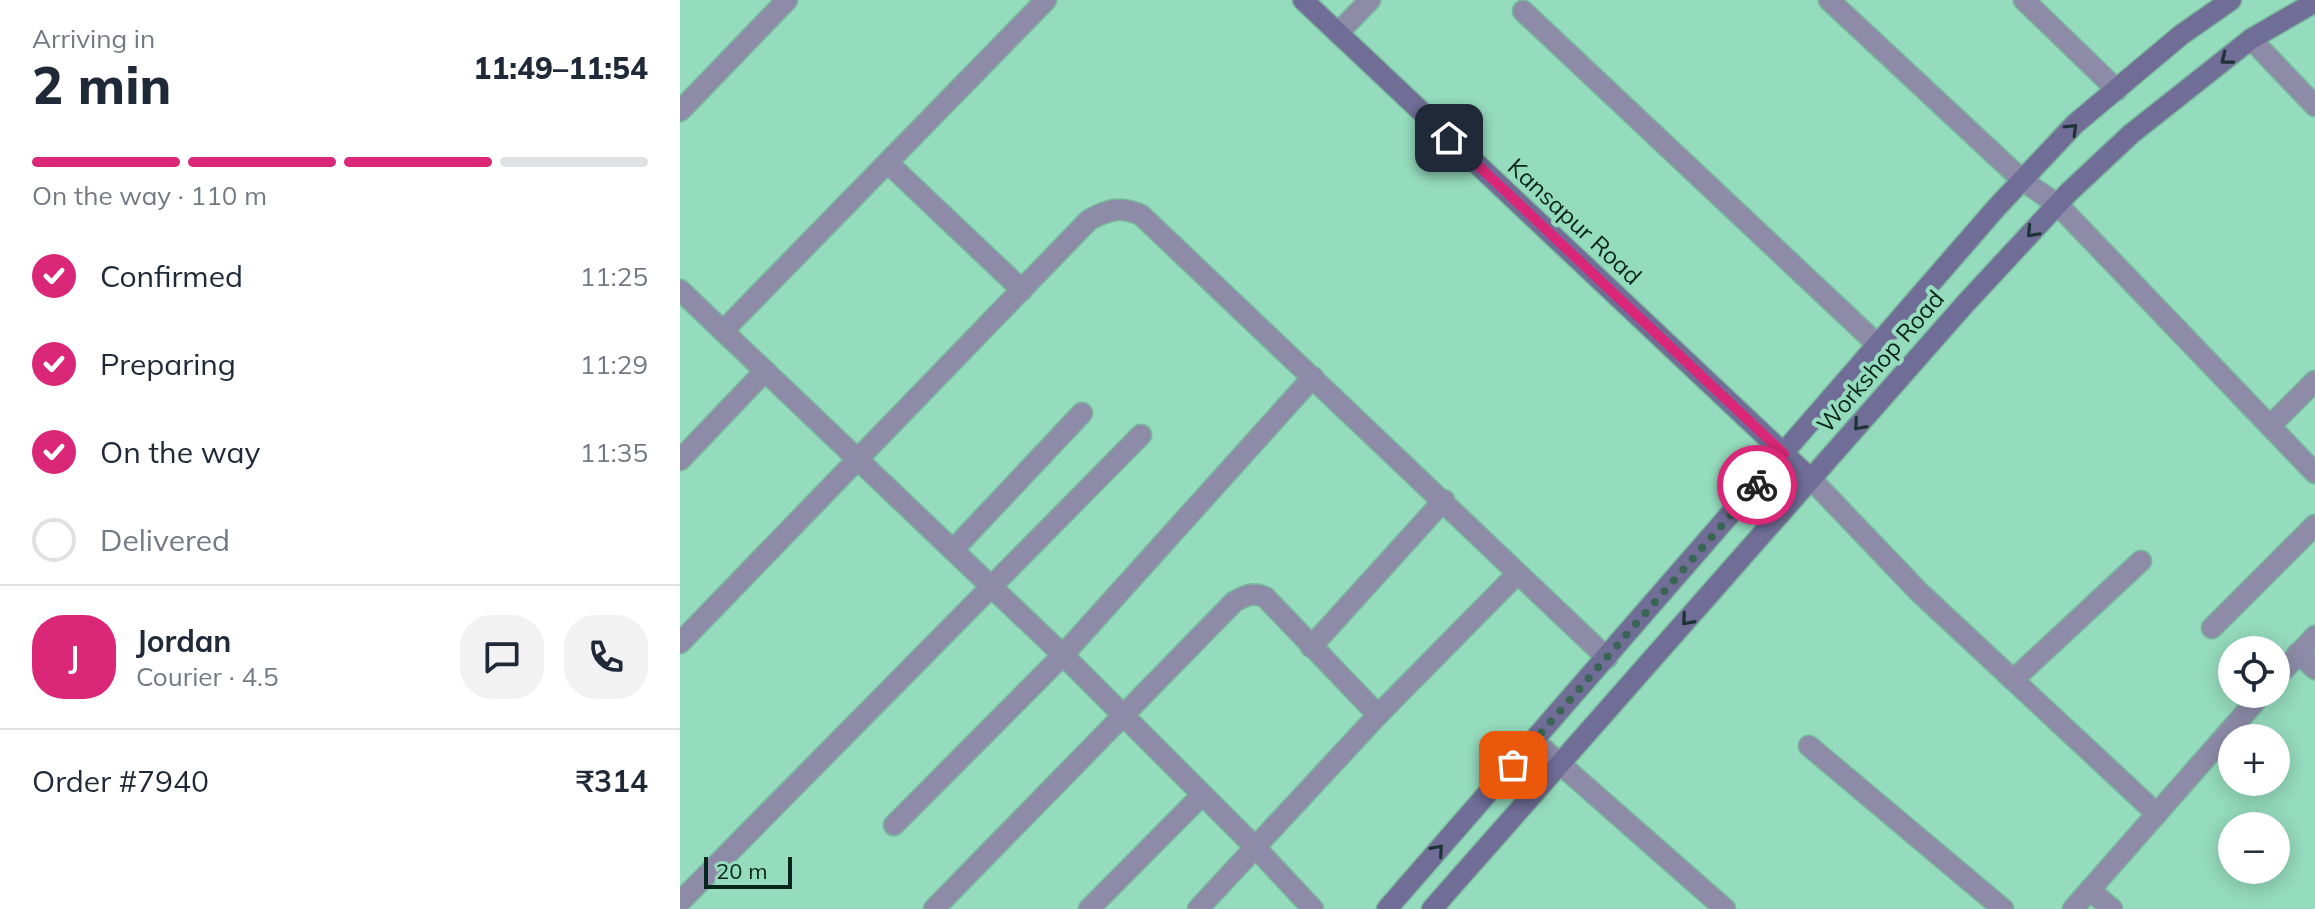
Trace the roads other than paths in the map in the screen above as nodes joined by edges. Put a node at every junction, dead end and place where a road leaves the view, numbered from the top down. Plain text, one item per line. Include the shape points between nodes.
1 (787, 0) edge
2 (1046, 0) edge
3 (1303, 0) edge
4 (1370, 0) edge
5 (1829, 0) edge
6 (2024, 0) edge
7 (2231, 0) edge
8 (2315, 2) edge
9 (1523, 11) dead end
10 (1338, 33) junction
11 (2251, 39) junction
12 (2117, 90) junction
13 (2315, 106) edge
14 (680, 111) edge
15 (888, 163) junction
16 (2022, 180) junction
17 (2058, 205) junction
18 (680, 290) edge
19 (1022, 290) junction
20 (723, 331) junction
21 (1878, 345) junction
22 (765, 371) junction
23 (1313, 377) junction
24 (2315, 381) edge
25 (1082, 413) dead end
26 (2270, 426) junction
27 (1141, 435) dead end
28 (1784, 454) junction
29 (680, 460) edge
30 (858, 460) junction
31 (2315, 473) edge
32 (1811, 479) junction
33 (1444, 500) junction
34 (2315, 525) edge
35 (953, 550) junction
36 (2141, 561) dead end
37 (1517, 574) junction
38 (993, 588) junction
39 (2212, 628) dead end
40 (2315, 636) edge
41 (680, 643) edge
42 (1311, 647) junction
43 (2298, 653) junction
44 (1063, 655) junction
45 (1607, 658) junction
46 (2290, 662) edge
47 (2315, 669) edge
48 (2013, 680) junction
49 (2250, 708) edge
50 (1124, 715) junction
51 (1378, 715) junction
52 (1534, 741) junction
53 (1809, 746) dead end
54 (1560, 764) junction
55 (1201, 796) junction
56 (2157, 814) junction
57 (894, 825) dead end
58 (1255, 847) junction
59 (2090, 890) junction
60 (680, 902) edge
61 (934, 909) edge
62 (1089, 909) edge
63 (1198, 909) edge
64 (1313, 909) edge
65 (1387, 909) edge
66 (1432, 909) edge
67 (1725, 909) edge
68 (2003, 909) edge
69 (2073, 909) edge
70 (2112, 909) edge

1 - 14 street
2 - 15 street
3 - 10 main road, Kansapur Road
4 - 10 street
5 - 16 street
6 - 12 street
7 - 12 main road, Workshop Road
8 - 11 main road, Workshop Road
9 - 21 street
10 - 28 main road, Kansapur Road
11 - 13 street
11 -> 17 main road, Workshop Road via 2131,134
16 -> 12 main road, Workshop Road via 2075,124
15 - 19 street
15 - 20 street
16 - 17 street
16 - 21 main road, Workshop Road
17 - 26 street
17 -> 32 main road, Workshop Road
18 - 20 street
19 - 23 street via 1089,220 1126,208 1141,215
19 - 30 street
20 - 22 street
21 - 28 main road, Workshop Road
22 - 29 street
22 - 30 street
23 - 33 street
23 - 44 street
24 - 26 street
25 - 35 street
26 - 31 street
27 - 38 street
28 - 32 main road, Kansapur Road
28 - 45 main road, Workshop Road
30 - 35 street
30 - 41 street
32 - 48 street
32 -> 54 main road, Workshop Road
33 - 37 street
33 - 42 street
34 - 39 street
35 - 38 street
36 - 48 street
37 - 45 street
37 - 51 street
38 - 44 street
38 - 60 street
40 - 43 street
42 - 50 street via 1265,597 1245,595
42 - 51 street
43 - 46 street
43 - 47 street
44 - 50 street
44 - 57 street
45 - 52 main road, Workshop Road
48 - 56 street
49 - 56 street
50 - 55 street
50 - 61 street
51 - 58 street
52 - 54 street
65 -> 52 main road, Workshop Road
53 - 68 street
54 - 66 main road, Workshop Road
54 - 67 street
55 - 58 street
55 - 62 street
56 - 59 street
58 - 63 street
58 - 64 street
59 - 69 street
59 - 70 street

